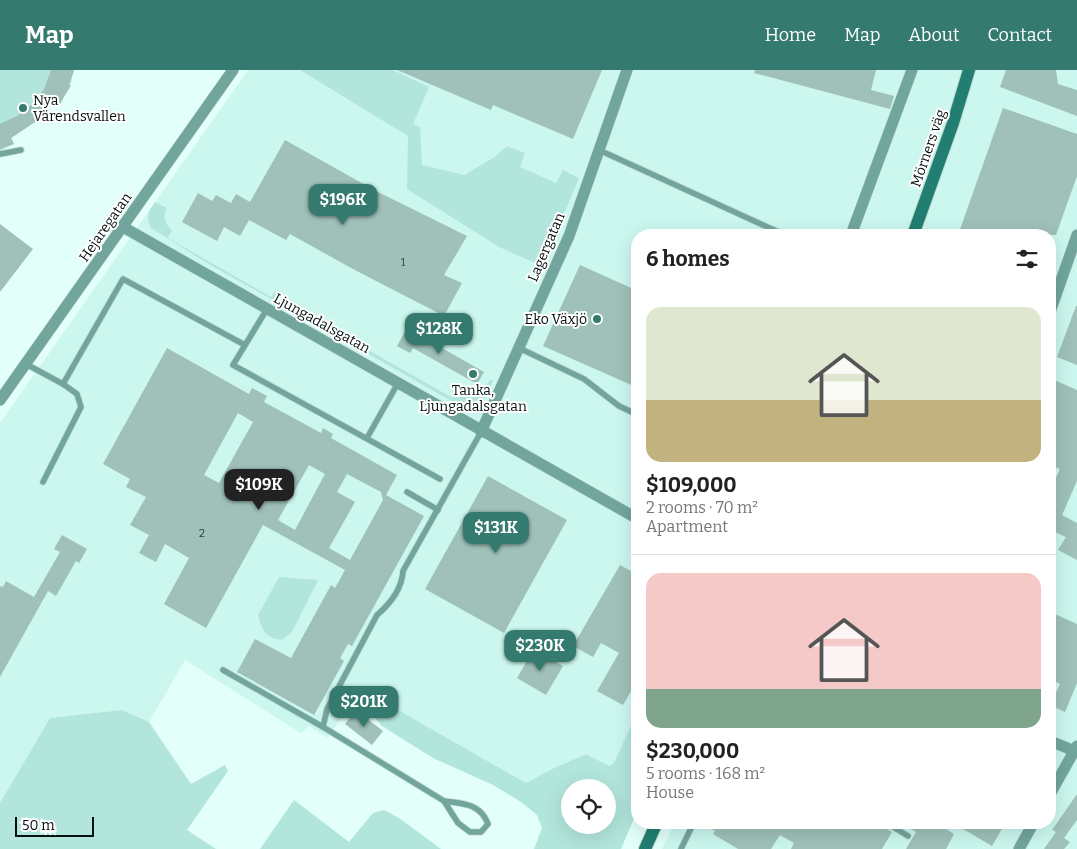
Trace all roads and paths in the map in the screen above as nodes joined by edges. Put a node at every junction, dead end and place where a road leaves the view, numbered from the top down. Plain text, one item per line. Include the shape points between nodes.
1 (233, 70) edge
2 (627, 70) edge
3 (912, 70) edge
4 (969, 70) edge
5 (21, 150) dead end
6 (599, 150) junction
7 (0, 154) edge
8 (933, 180) junction
9 (123, 228) junction
10 (772, 229) edge
11 (853, 229) edge
12 (908, 229) edge
13 (914, 229) edge
14 (1077, 235) edge
15 (1056, 295) edge
16 (267, 309) junction
17 (245, 345) junction
18 (519, 348) junction
19 (26, 364) junction
20 (398, 383) junction
21 (63, 384) junction
22 (0, 400) edge
23 (631, 412) edge
24 (481, 432) junction
25 (368, 438) junction
26 (440, 479) dead end
27 (44, 482) dead end
28 (407, 492) dead end
29 (438, 510) junction
30 (631, 515) edge
31 (223, 670) dead end
32 (323, 727) junction
33 (1056, 743) edge
34 (1076, 750) edge
35 (1056, 784) edge
36 (444, 801) junction
37 (654, 829) edge
38 (691, 829) edge
39 (896, 829) edge
40 (1030, 829) edge
41 (908, 836) dead end
42 (645, 849) edge
43 (681, 849) edge
44 (1019, 849) edge

1 - 9 street, Hejaregatan
2 - 6 street, Lagergatan
3 - 11 street
4 - 8 main road, Mörners väg
5 - 7 lane
6 - 10 lane
6 - 18 street, Lagergatan via 569,236
8 - 12 lane
8 - 13 main road, Mörners väg
9 - 16 street, Ljungadalsgatan
9 - 19 street, Hejaregatan
14 - 15 street
16 - 17 lane
16 - 20 street, Ljungadalsgatan
17 - 21 lane via 123,279
17 - 25 lane via 233,365
18 - 23 lane via 584,379
18 - 24 street, Lagergatan
19 - 21 lane
19 - 22 street, Hejaregatan
20 - 24 street, Ljungadalsgatan
20 - 25 lane
21 - 27 lane via 77,394 81,407
24 - 29 lane
24 - 30 street, Ljungadalsgatan
25 - 26 lane
28 - 29 lane
29 - 32 lane via 403,571 402,582 390,604 378,615 327,709
31 - 32 lane
32 - 36 lane
33 - 34 street
34 - 35 street
36 - 36 lane via 458,823 470,832 481,832 488,824 484,814 470,805
37 - 42 main road
38 - 43 lane
39 - 41 lane
40 - 44 street

